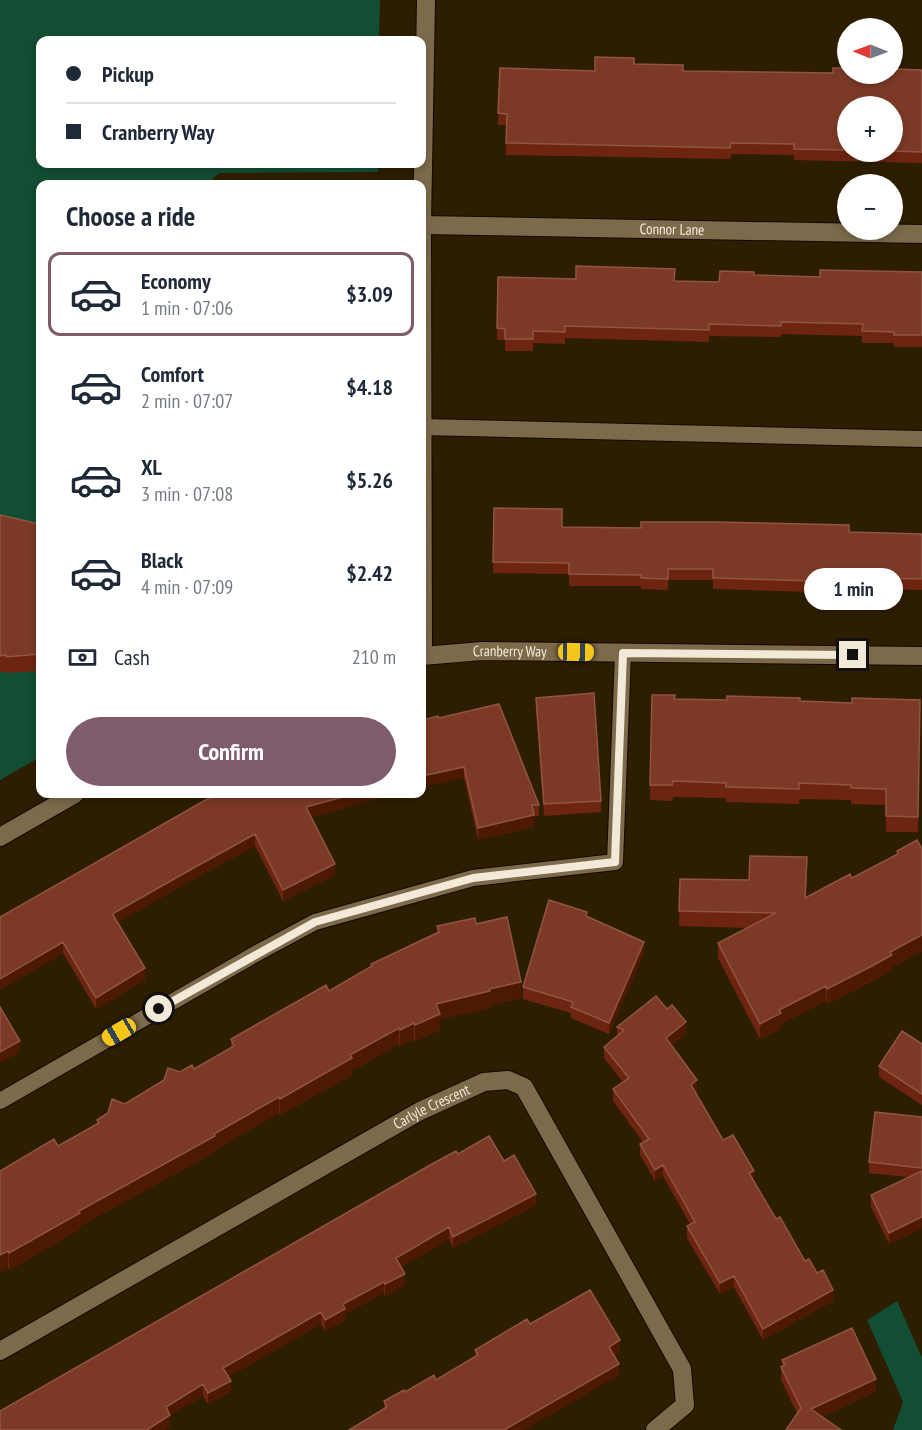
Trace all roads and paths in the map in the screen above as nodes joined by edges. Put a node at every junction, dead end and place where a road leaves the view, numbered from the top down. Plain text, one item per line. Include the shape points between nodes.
1 (426, 0) edge
2 (425, 36) edge
3 (426, 225) edge
4 (922, 234) edge
5 (426, 427) edge
6 (922, 439) edge
7 (623, 653) junction
8 (426, 656) edge
9 (922, 656) edge
10 (68, 798) edge
11 (0, 837) edge
12 (0, 1101) edge
13 (0, 1351) edge
14 (655, 1430) edge

1 - 2 street
3 - 4 street, Connor Lane
5 - 6 lane
7 - 8 street, Cranberry Way via 482,651
7 - 9 street, Cranberry Way
7 - 12 lane via 615,862 473,878 315,922
10 - 11 street
13 - 14 street, Carlyle Crescent via 420,1111 484,1082 508,1080 524,1088 682,1369 685,1405

